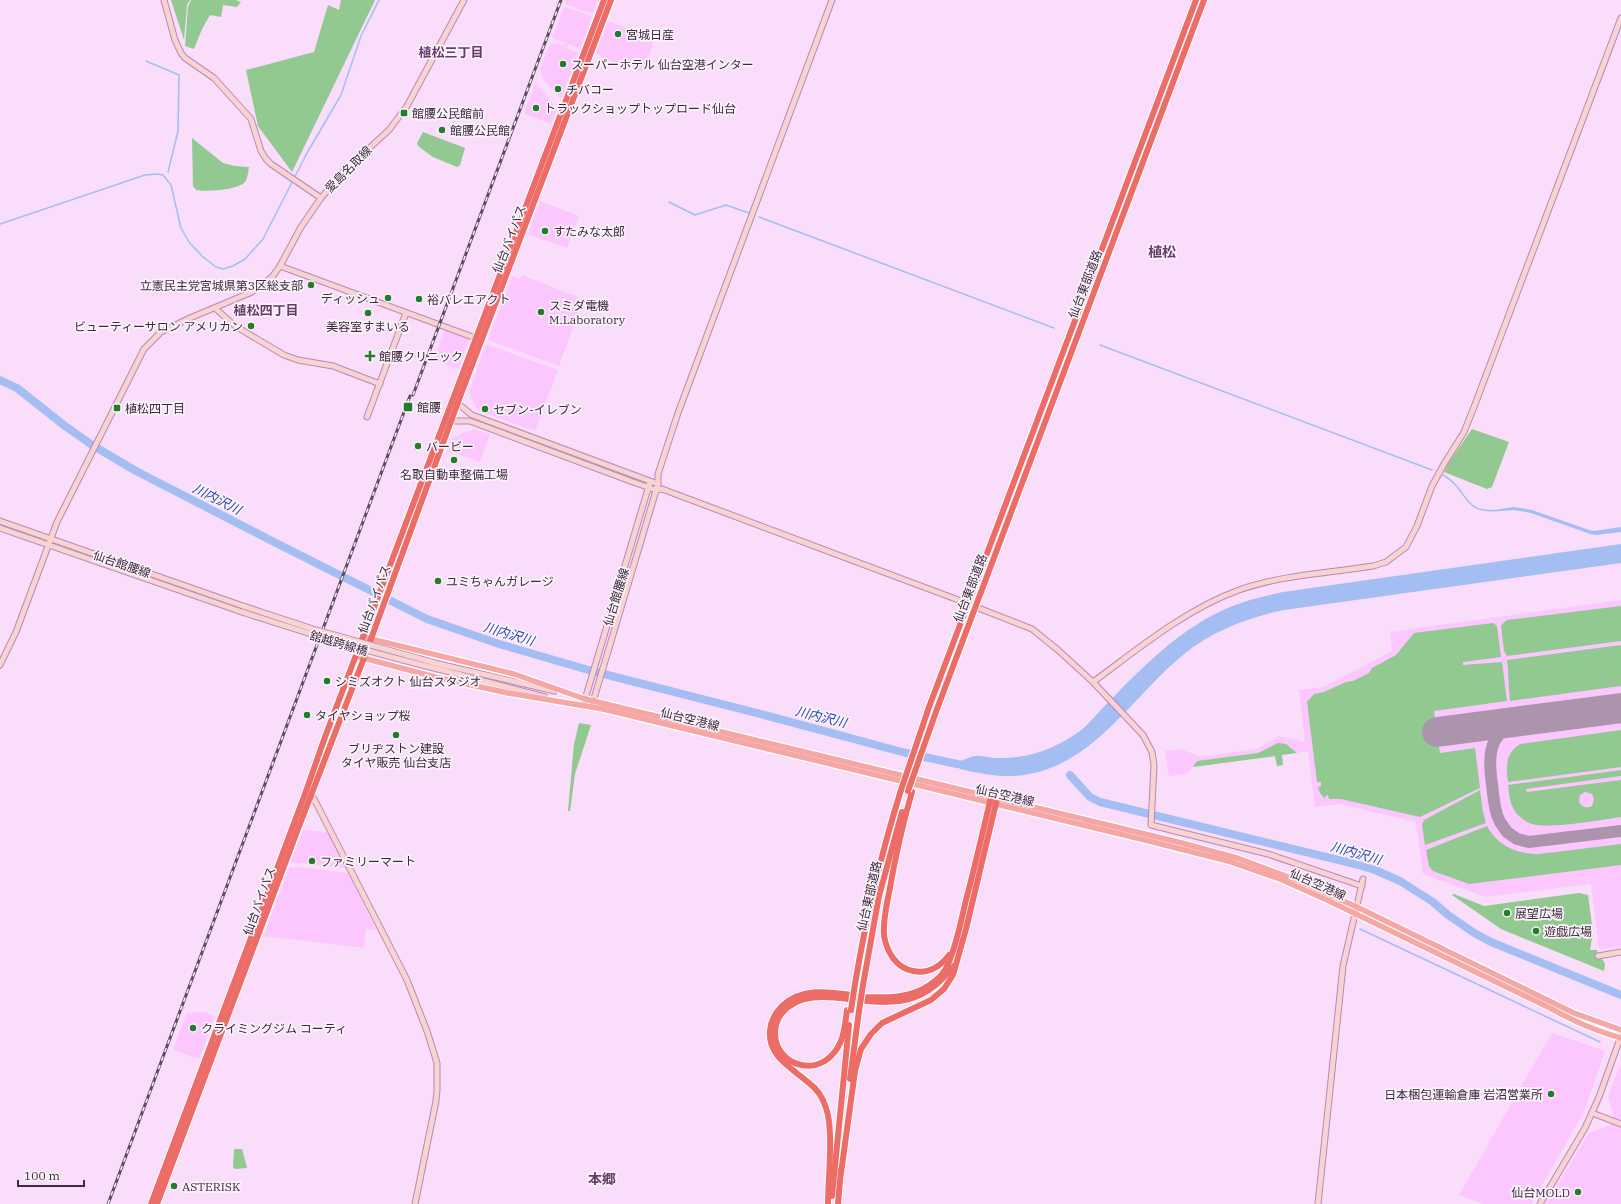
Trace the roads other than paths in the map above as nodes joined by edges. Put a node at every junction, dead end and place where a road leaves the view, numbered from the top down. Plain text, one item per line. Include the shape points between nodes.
1 (164, 0) edge
2 (464, 0) edge
3 (604, 0) edge
4 (611, 0) edge
5 (832, 0) edge
6 (1196, 0) edge
7 (1204, 0) edge
8 (1621, 18) edge
9 (321, 198) junction
10 (280, 266) junction
11 (216, 308) junction
12 (406, 313) junction
13 (479, 339) junction
14 (380, 384) junction
15 (455, 401) junction
16 (367, 417) dead end
17 (448, 421) junction
18 (658, 474) junction
19 (650, 482) junction
20 (658, 484) junction
21 (648, 487) junction
22 (662, 489) junction
23 (656, 490) junction
24 (0, 521) edge
25 (0, 528) edge
26 (50, 538) junction
27 (48, 545) junction
28 (960, 601) dead end
29 (242, 609) junction
30 (981, 609) dead end
31 (363, 637) junction
32 (371, 639) junction
33 (356, 656) junction
34 (364, 658) junction
35 (0, 665) edge
36 (438, 666) junction
37 (1093, 682) junction
38 (570, 694) junction
39 (585, 699) junction
40 (567, 704) junction
41 (592, 704) junction
42 (583, 706) junction
43 (910, 792) junction
44 (311, 793) junction
45 (994, 801) junction
46 (1363, 879) dead end
47 (1362, 886) junction
48 (1357, 907) junction
49 (1356, 914) junction
50 (953, 951) junction
51 (1621, 952) edge
52 (1598, 956) dead end
53 (956, 963) junction
54 (849, 1010) junction
55 (1621, 1030) edge
56 (1621, 1038) edge
57 (1592, 1112) junction
58 (1621, 1124) edge
59 (841, 1173) junction
60 (150, 1204) edge
61 (157, 1204) edge
62 (415, 1204) edge
63 (828, 1204) edge
64 (831, 1204) edge
65 (838, 1204) edge
66 (1318, 1204) edge
67 (1540, 1204) edge

1 - 9 street, 愛島名取線 via 181,53 214,78 242,108 254,124 257,140 266,159
2 - 9 street, 愛島名取線 via 415,93 389,130 343,172
3 - 13 highway, 仙台バイパス
4 - 13 highway, 仙台バイパス
5 - 18 street via 678,413
6 - 54 highway, 仙台東部道路, bridge via 929,708 884,847 864,930
7 - 43 highway, 仙台東部道路, bridge via 936,709
8 - 37 street via 1464,432 1432,486 1406,548 1386,562 1373,566 1267,582 1220,597 1193,612
9 - 10 street via 301,227
10 - 11 street via 262,286
10 - 12 street
11 - 14 street via 235,326 284,355 332,366
11 - 26 street via 175,324 161,332 144,349 63,507
12 - 13 street
12 - 14 street
13 - 15 highway, 仙台バイパス
14 - 16 street
15 - 17 highway, 仙台バイパス
15 - 19 street via 472,415
17 - 21 street via 470,421
17 - 31 highway, 仙台バイパス
17 - 32 highway, 仙台バイパス
18 - 19 street
18 - 20 street, 仙台館腰線
19 - 20 street
19 - 21 street, 仙台館腰線
20 - 22 street
20 - 23 street, 仙台館腰線
21 - 23 street
21 - 39 street, 仙台館腰線
22 - 23 street
22 - 28 street
23 - 41 street, 仙台館腰線
24 - 26 street, 仙台館腰線
25 - 27 street, 仙台館腰線
26 - 27 street
26 - 29 street, 仙台館腰線
27 - 29 street, 仙台館腰線
27 - 35 street via 16,632
29 - 36 street, 舘越跨線橋, bridge via 383,656
30 - 37 street via 1032,630
31 - 32 main road, 仙台空港線
31 - 33 highway, 仙台バイパス
32 - 34 highway, 仙台バイパス
32 - 38 main road, 仙台空港線 via 514,674
33 - 34 main road, 仙台空港線
33 - 60 highway, 仙台バイパス
34 - 40 main road, 仙台空港線 via 435,677
34 - 44 highway, 仙台バイパス
36 - 38 street
36 - 40 street
37 - 47 street via 1144,735 1152,752 1154,765 1151,825 1268,854
38 - 39 main road, 仙台空港線
39 - 41 main road, 仙台空港線
39 - 42 street, 仙台館腰線
40 - 42 main road, 仙台空港線
41 - 42 main road, 仙台空港線
41 - 45 main road, 仙台空港線
43 - 50 highway via 885,917 885,941 890,954 898,964 910,971 936,968
43 - 59 highway, 仙台東部道路, bridge via 879,896 859,1011
44 - 61 highway, 仙台バイパス
44 - 62 street via 407,980 427,1031 436,1063 437,1090
45 - 48 main road, 仙台空港線 via 1178,842 1237,858 1299,881
45 - 49 main road, 仙台空港線 via 1228,861 1280,879
45 - 50 highway
45 - 53 highway
46 - 47 street
47 - 48 street
48 - 49 street
48 - 55 main road, 仙台空港線 via 1574,1013
49 - 56 main road, 仙台空港線 via 1568,1018
49 - 66 street via 1343,966
50 - 63 highway via 941,974 929,986 916,992 885,997 834,992 809,993 790,1000 774,1017 770,1035 775,1053 814,1088 823,1100 828,1114
51 - 52 street
53 - 54 highway via 936,986 908,1000 880,1002 817,997 794,1004 779,1017 775,1028 780,1051 789,1060 801,1066 814,1066 827,1060 841,1042
53 - 59 highway via 951,979 938,996 882,1024 870,1034 864,1044 855,1071
54 - 64 highway, 仙台東部道路
56 - 57 street
57 - 58 street
57 - 67 street
59 - 65 highway, 仙台東部道路

